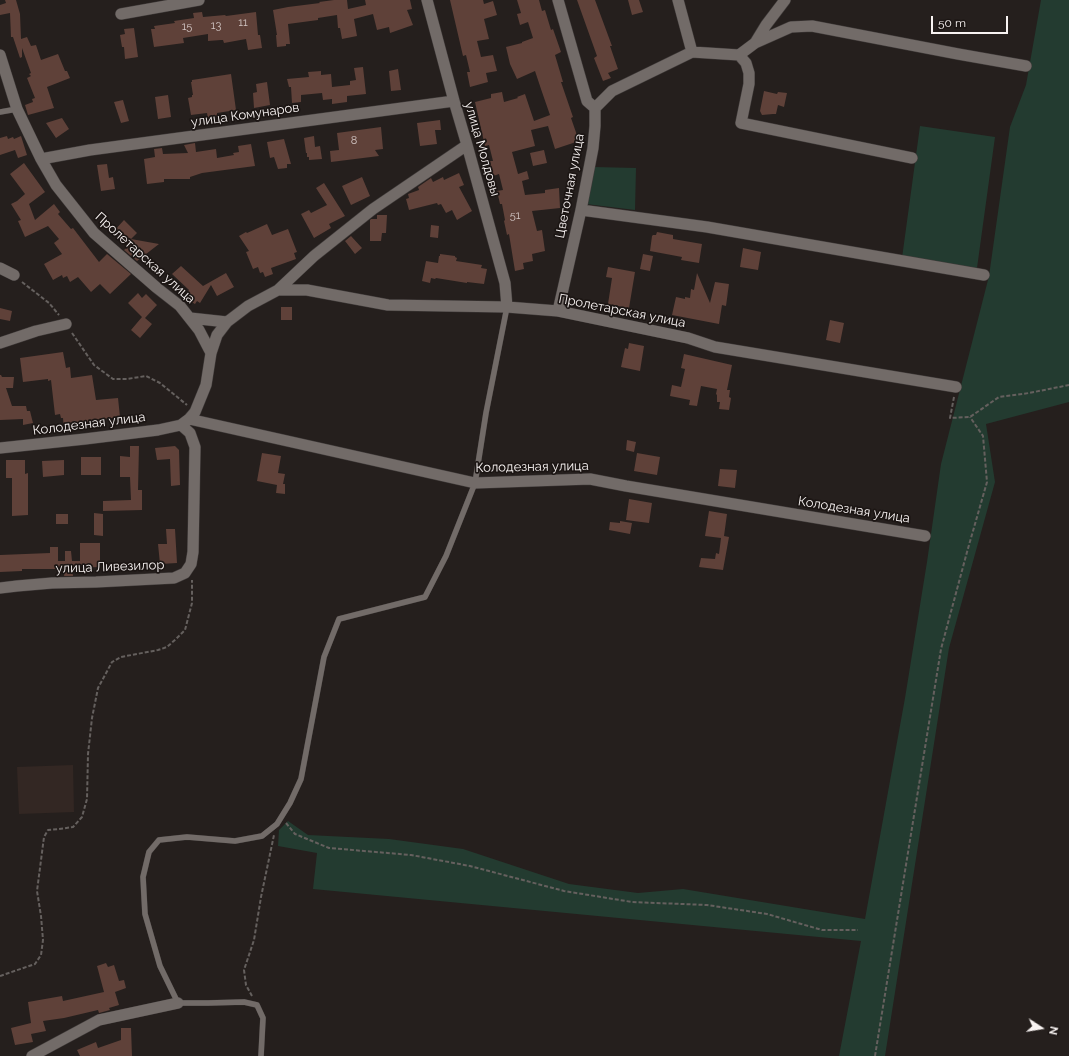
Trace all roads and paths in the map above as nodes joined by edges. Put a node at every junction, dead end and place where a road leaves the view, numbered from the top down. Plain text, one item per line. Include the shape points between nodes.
1 (199, 0) edge
2 (427, 0) edge
3 (558, 0) edge
4 (678, 0) edge
5 (785, 0) edge
6 (121, 14) dead end
7 (755, 43) junction
8 (692, 52) junction
9 (0, 55) edge
10 (738, 55) junction
11 (1026, 66) dead end
12 (454, 101) junction
13 (595, 108) junction
14 (16, 109) junction
15 (0, 112) edge
16 (467, 145) junction
17 (912, 158) dead end
18 (41, 159) junction
19 (581, 210) junction
20 (0, 268) edge
21 (14, 275) joint
22 (984, 275) dead end
23 (278, 290) junction
24 (506, 307) junction
25 (558, 311) junction
26 (190, 318) junction
27 (226, 322) junction
28 (66, 324) junction
29 (0, 343) edge
30 (210, 353) junction
31 (1069, 385) edge
32 (956, 386) joint
33 (970, 417) junction
34 (188, 419) junction
35 (0, 448) edge
36 (475, 483) junction
37 (925, 536) dead end
38 (191, 564) junction
39 (0, 588) edge
40 (281, 817) junction
41 (277, 824) junction
42 (858, 930) dead end
43 (0, 976) edge
44 (178, 1003) junction
45 (257, 1005) junction
46 (32, 1056) edge
47 (261, 1056) edge
48 (875, 1056) edge

1 - 6 street
2 - 12 street, улица Молдовы
3 - 13 street via 587,101
4 - 8 street
5 - 7 street
7 - 10 street
7 - 11 street via 791,27 812,26
8 - 10 street
8 - 13 street via 612,91
9 - 14 street, Пролетарская улица
10 - 17 street via 746,63 749,73 741,123
12 - 16 street, улица Молдовы
12 - 18 street, улица Комунаров via 90,150
13 - 19 street, Цветочная улица via 593,148
14 - 15 lane
14 - 18 street, Пролетарская улица
16 - 23 street, Пролетарская улица via 373,209 314,256
16 - 24 street, улица Молдовы via 505,283
18 - 26 street, Пролетарская улица via 56,185 94,234 180,306
19 - 22 street via 707,227
19 - 25 street, Цветочная улица
20 - 21 street
21 - 28 path via 49,303
23 - 24 street, Пролетарская улица via 306,290 388,305
23 - 27 street, Пролетарская улица via 248,306
24 - 25 street, Пролетарская улица
24 - 36 lane
25 - 32 street, Пролетарская улица via 688,338 715,347
26 - 27 street
26 - 30 street, Пролетарская улица
27 - 30 street, Пролетарская улица via 217,335
28 - 29 street
28 - 34 path via 94,365 113,378 146,376 160,383
30 - 34 street, Пролетарская улица via 206,385
31 - 33 path via 999,397
32 - 33 path via 950,418
33 - 48 path via 983,436 987,482 941,649
34 - 35 street, Колодезная улица via 158,430
34 - 36 street, Колодезная улица
34 - 38 street via 195,447
36 - 37 street, Колодезная улица via 590,479
36 - 40 lane via 446,556 425,597 339,619 324,657 301,779
38 - 39 street, улица Ливезилор via 185,573 174,578 52,583
38 - 43 path via 192,603 185,630 166,647 121,656 112,662 98,688 88,754 87,800 82,817 72,826 48,830 44,837 37,891 43,940 41,955 35,964
40 - 41 lane
40 - 42 path via 295,834 329,848 411,855 470,866 564,891 632,902 707,904 767,914 822,930
41 - 44 lane via 262,836 236,841 186,837 159,840 148,852 143,877 145,914 160,966
41 - 45 path via 254,940 244,970 246,985
44 - 45 lane via 244,1002
44 - 46 street via 99,1020
45 - 47 lane via 263,1018

